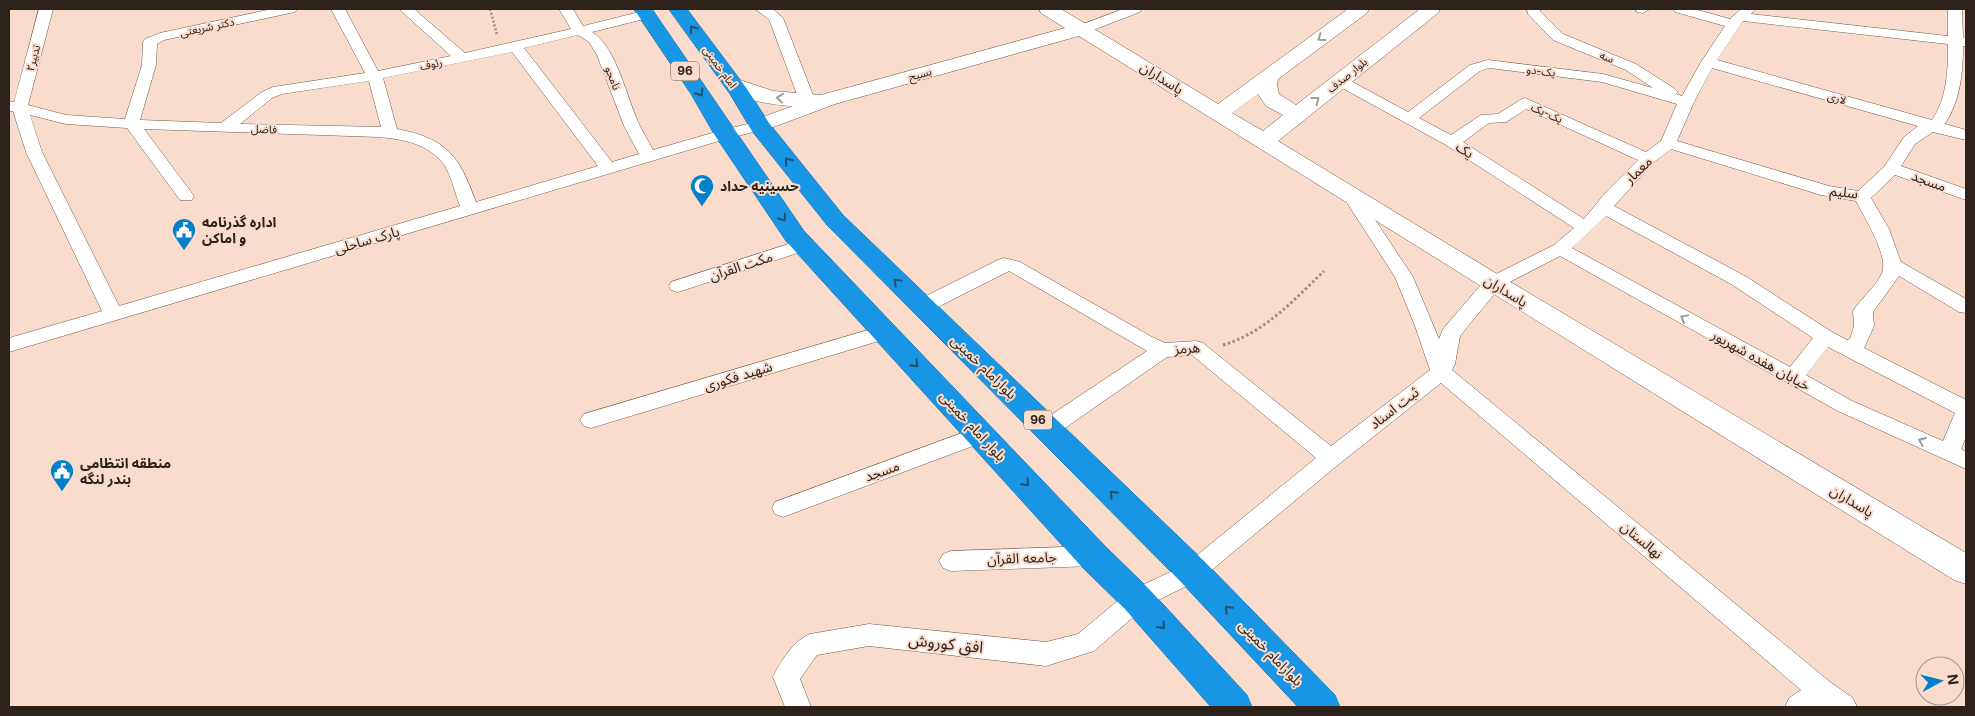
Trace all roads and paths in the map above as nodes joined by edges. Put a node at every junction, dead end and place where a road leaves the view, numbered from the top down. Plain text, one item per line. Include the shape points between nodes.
1 (46, 9) edge
2 (290, 9) edge
3 (338, 9) edge
4 (406, 9) edge
5 (490, 9) edge
6 (566, 9) edge
7 (678, 9) edge
8 (762, 9) edge
9 (1048, 9) edge
10 (1134, 9) edge
11 (1360, 9) edge
12 (1431, 9) edge
13 (1534, 9) edge
14 (1680, 9) edge
15 (1823, 9) edge
16 (1955, 9) edge
17 (645, 12) edge
18 (1740, 17) edge
19 (1824, 28) junction
20 (1083, 29) junction
21 (579, 30) junction
22 (1961, 41) edge
23 (508, 48) junction
24 (462, 58) junction
25 (1708, 62) junction
26 (374, 76) junction
27 (1268, 77) junction
28 (1340, 82) junction
29 (733, 84) junction
30 (806, 100) junction
31 (828, 100) junction
32 (1686, 102) junction
33 (14, 107) edge
34 (1219, 113) junction
35 (1298, 114) junction
36 (1408, 118) junction
37 (131, 123) junction
38 (760, 126) junction
39 (1936, 126) junction
40 (224, 128) junction
41 (390, 133) junction
42 (725, 134) junction
43 (1966, 135) edge
44 (1264, 142) junction
45 (1452, 142) junction
46 (1668, 144) junction
47 (649, 157) junction
48 (1648, 159) junction
49 (1892, 168) junction
50 (609, 169) junction
51 (1350, 195) junction
52 (1966, 195) edge
53 (186, 196) dead end
54 (1862, 197) junction
55 (1604, 208) junction
56 (470, 209) junction
57 (1585, 228) junction
58 (804, 245) junction
59 (1560, 249) junction
60 (1893, 264) junction
61 (1324, 271) dead end
62 (1493, 283) junction
63 (678, 286) dead end
64 (921, 307) junction
65 (1966, 307) edge
66 (113, 314) junction
67 (885, 332) junction
68 (1826, 337) junction
69 (9, 345) edge
70 (1196, 348) junction
71 (1846, 348) junction
72 (1163, 350) junction
73 (1441, 372) junction
74 (1792, 378) junction
75 (1966, 410) edge
76 (591, 420) dead end
77 (1048, 429) junction
78 (981, 434) junction
79 (1958, 457) edge
80 (1331, 458) junction
81 (783, 508) dead end
82 (1093, 556) junction
83 (952, 561) dead end
84 (1966, 570) edge
85 (1193, 572) junction
86 (1137, 599) junction
87 (1821, 691) junction
88 (798, 707) edge
89 (1234, 707) edge
90 (1322, 707) edge
91 (1798, 707) edge
92 (1844, 707) edge

1 - 33 street, تدبیر۲
2 - 37 street, دکتر شریعتی via 154,39 148,46 148,65
3 - 26 street
4 - 24 street
5 - 23 path
6 - 21 street, نامجو
29 -> 7 highway, امام خمینی / 96
8 - 30 street via 776,18
9 - 20 street, پاسداران
10 - 20 street
11 -> 27 street
12 - 28 street, بلوار صدف
13 - 32 street, سه via 1558,37 1631,66
14 - 18 street
15 - 19 street
16 - 22 street
17 - 21 street, رئوف
17 -> 42 highway, 96
18 - 19 street
18 - 25 street, معمار
19 - 22 street
20 - 31 street, بسیح
20 - 34 street, پاسداران
21 - 23 street, رئوف
21 - 47 street, نامجو via 594,39 604,55 632,126
22 - 39 street via 1952,96
23 - 24 street, رئوف
23 - 50 street
24 - 26 street, رئوف
25 - 32 street, معمار
25 - 39 street, لاری
26 - 40 street, رئوف via 272,92
26 - 41 street
27 - 34 street
27 - 35 street via 1266,92 1269,98
35 -> 28 street, بلوار صدف
28 - 36 street, یک
30 -> 29 street via 750,93
29 - 38 highway, امام خمینی / 96
30 - 31 street
31 - 38 street, بسیح
32 - 36 street, یک-دو via 1602,78 1488,64 1476,68
32 - 46 street, معمار
33 - 37 street, فاضل via 52,118
33 - 66 street
34 - 44 street, پاسداران
35 - 44 street, بلوار صدف
36 - 45 street, یک
37 - 40 street, فاضل
37 - 53 street
38 - 42 street, پارک ساحلی
64 -> 38 highway, بلوارامام خمینی / 96 via 835,220
39 - 43 street, لاری
39 - 49 street, سلیم via 1916,133
40 - 41 street, فاضل
41 - 56 street, فاضل via 425,142 441,151 452,164
42 - 47 street, پارک ساحلی
42 -> 58 highway, بلوار امام خمینی / 96
44 - 51 street, پاسداران
45 - 48 street, یک-یک via 1486,118 1501,119 1525,103
45 - 57 street, یک
46 - 48 street, معمار
46 - 54 street, سلیم via 1826,191
47 - 50 street, پارک ساحلی
48 - 55 street, معمار
49 - 52 street, مسجد
49 - 54 street, سلیم
50 - 56 street, پارک ساحلی
51 - 62 street, پاسداران
51 - 73 street via 1404,277
54 - 60 street via 1880,229
55 - 57 street, معمار
55 - 68 street via 1738,280
56 - 66 street, پارک ساحلی
57 - 59 street, معمار
58 - 63 street, مکت القرآن
58 - 67 highway, بلوار امام خمینی / 96
59 - 62 street, معمار
74 -> 59 street, خیابان هفده شهریور
60 - 65 street
60 - 71 street via 1890,276 1863,311 1864,326 1858,343
61 - 70 path, هرمز via 1244,338 1226,345
62 - 73 street via 1450,334
62 - 84 street, پاسداران
64 - 72 street via 1004,264 1014,266
64 - 77 highway, بلوارامام خمینی / 96
66 - 69 street, پارک ساحلی
67 - 76 street, شهید فکوری
67 -> 78 highway, بلوار امام خمینی / 96
68 - 71 street
68 - 74 street
70 - 72 street, هرمز
70 - 80 street
71 - 75 street
72 - 77 street, هرمز
73 - 80 street, ثبت اسناد
73 - 87 street, نهالستان
79 -> 74 street, خیابان هفده شهریور via 1845,406
75 - 79 street
85 -> 77 highway, بلوارامام خمینی / 96
78 - 81 street, مسجد
78 -> 82 highway, بلوار امام خمینی / 96
80 - 85 street, ثبت اسناد
82 - 83 street, جامعه القرآن
82 - 86 highway, بلوار امام خمینی / 96
85 - 86 street, ثبت اسناد
90 -> 85 highway, بلوارامام خمینی / 96
86 - 88 street, افق کوروش via 1085,643 1046,654 869,635 810,645 786,678
86 -> 89 highway, بلوار امام خمینی / 96
87 - 91 street
87 - 92 street, نهالستان

